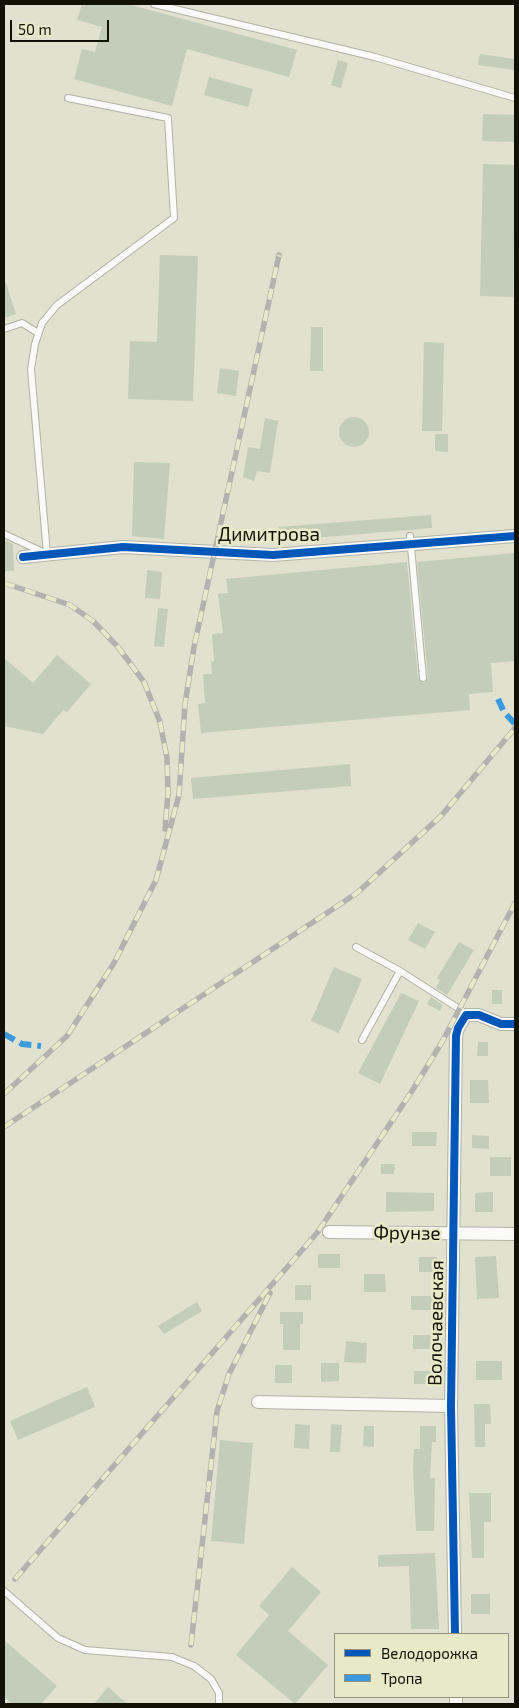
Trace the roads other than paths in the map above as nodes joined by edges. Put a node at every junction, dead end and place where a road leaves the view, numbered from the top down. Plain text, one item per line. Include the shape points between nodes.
1 (154, 4) edge
2 (68, 98) dead end
3 (515, 98) edge
4 (4, 329) edge
5 (38, 333) junction
6 (4, 534) edge
7 (515, 536) edge
8 (411, 540) junction
9 (47, 554) junction
10 (22, 557) dead end
11 (423, 678) dead end
12 (356, 947) dead end
13 (400, 971) junction
14 (466, 1015) junction
15 (515, 1024) edge
16 (362, 1040) dead end
17 (329, 1232) dead end
18 (454, 1234) junction
19 (515, 1234) edge
20 (258, 1402) dead end
21 (451, 1406) junction
22 (4, 1591) edge
23 (455, 1633) edge
24 (219, 1704) edge

1 - 3 lane via 375,57
2 - 5 lane via 168,118 174,218 56,304
4 - 5 lane via 22,323
5 - 9 lane via 31,369
6 - 9 lane
7 - 8 street, Димитрова
8 - 9 street, Димитрова via 273,555 123,547
8 - 11 lane
9 - 10 street, Димитрова
12 - 13 lane
13 - 14 lane
13 - 16 lane
14 - 15 street via 480,1016 501,1024
14 - 18 street, Волочаевская via 456,1036
17 - 18 street, Фрунзе
18 - 19 street, Фрунзе
18 - 21 street, Волочаевская
20 - 21 street
21 - 23 street, Волочаевская
22 - 24 lane via 58,1638 85,1650 172,1658 194,1666 212,1679 219,1693

